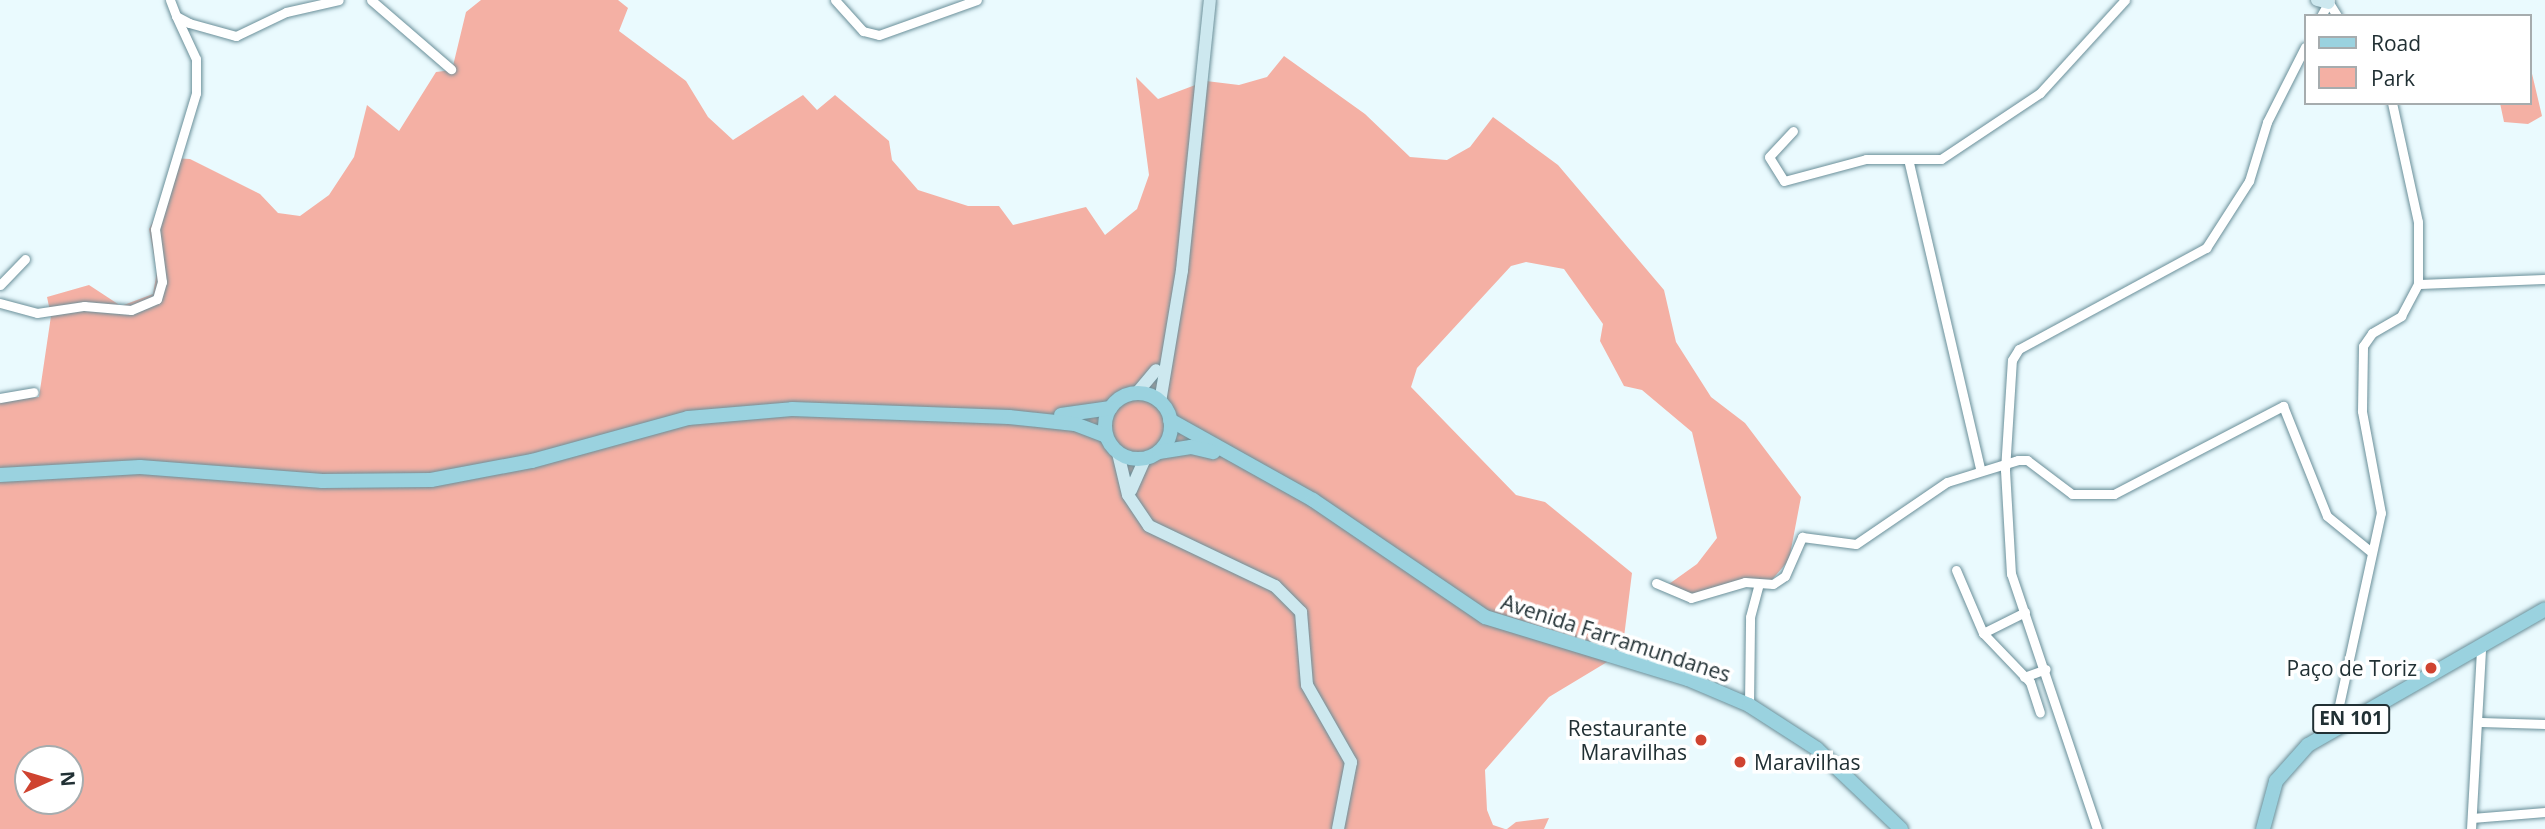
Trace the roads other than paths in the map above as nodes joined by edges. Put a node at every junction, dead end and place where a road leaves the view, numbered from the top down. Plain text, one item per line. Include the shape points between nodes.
1 (170, 0) edge
2 (339, 0) edge
3 (371, 0) edge
4 (835, 0) edge
5 (978, 0) edge
6 (1210, 0) edge
7 (2125, 0) edge
8 (176, 16) junction
9 (2304, 49) edge
10 (451, 69) dead end
11 (2392, 105) edge
12 (1793, 131) dead end
13 (1909, 163) junction
14 (25, 259) dead end
15 (2545, 279) edge
16 (2418, 284) junction
17 (0, 285) edge
18 (0, 303) edge
19 (1163, 357) junction
20 (33, 392) dead end
21 (1136, 394) junction
22 (0, 398) edge
23 (1160, 402) junction
24 (1111, 408) junction
25 (1009, 417) junction
26 (1170, 420) junction
27 (1106, 436) junction
28 (1159, 452) junction
29 (1118, 453) junction
30 (1235, 457) junction
31 (1145, 458) junction
32 (2005, 463) junction
33 (1980, 469) junction
34 (0, 475) edge
35 (1133, 505) junction
36 (2370, 551) junction
37 (1956, 569) dead end
38 (1657, 583) dead end
39 (1759, 584) junction
40 (2545, 609) edge
41 (2025, 612) junction
42 (1983, 633) junction
43 (2481, 648) junction
44 (2046, 669) junction
45 (2024, 677) junction
46 (1749, 705) junction
47 (2040, 712) dead end
48 (2481, 722) junction
49 (2545, 724) edge
50 (2334, 729) junction
51 (2545, 812) edge
52 (2472, 818) junction
53 (1338, 829) edge
54 (1901, 829) edge
55 (2097, 829) edge
56 (2263, 829) edge
57 (2471, 829) edge

1 - 8 street
2 - 8 street via 286,12 236,36
3 - 10 street
4 - 5 street via 863,31 879,35
6 - 19 street via 1182,270
7 - 13 street via 2040,93 1941,159
8 - 18 street via 196,60 196,93 155,229 162,282 157,299 131,310 84,306 37,313
9 - 32 street via 2267,121 2249,181 2206,248 2019,349 2008,383
11 - 16 street via 2418,222
12 - 13 street via 1769,157 1784,181 1866,159
13 - 33 street
14 - 17 street
15 - 16 street
16 - 36 street via 2401,316 2371,333 2363,346 2362,411 2381,513
19 - 21 street
19 - 23 street
20 - 22 street
21 - 23 main road
21 - 24 main road
23 - 26 main road
24 - 25 main road
24 - 27 main road
25 - 27 main road via 1075,424
25 - 34 main road via 734,411 477,474 383,484 140,467
26 - 28 main road
26 - 30 main road
27 - 29 main road
28 - 30 main road via 1191,446
28 - 31 main road
29 - 31 main road
29 - 35 street
30 - 46 main road, Avenida Farramundanes via 1313,500 1485,617 1688,679
31 - 35 street via 1133,477
32 - 33 street
32 - 36 street via 2027,460 2059,489 2099,498 2146,481 2283,406 2327,516
32 - 41 street via 2011,574
33 - 39 street via 1924,496 1856,544 1802,537 1785,576
35 - 53 street via 1149,526 1275,586 1301,612 1307,685 1352,762
36 - 50 street
37 - 42 street
38 - 39 street via 1691,598
39 - 46 street via 1750,617
40 - 43 main road, EN 101
41 - 42 street
41 - 44 street
42 - 45 street
43 - 48 street
43 - 50 main road, EN 101
44 - 45 street
44 - 55 street
45 - 47 street
46 - 54 main road, Avenida Farramundanes via 1817,749
48 - 49 street
48 - 52 street
50 - 56 main road, EN 101 via 2292,758 2276,780
51 - 52 street
52 - 57 street

